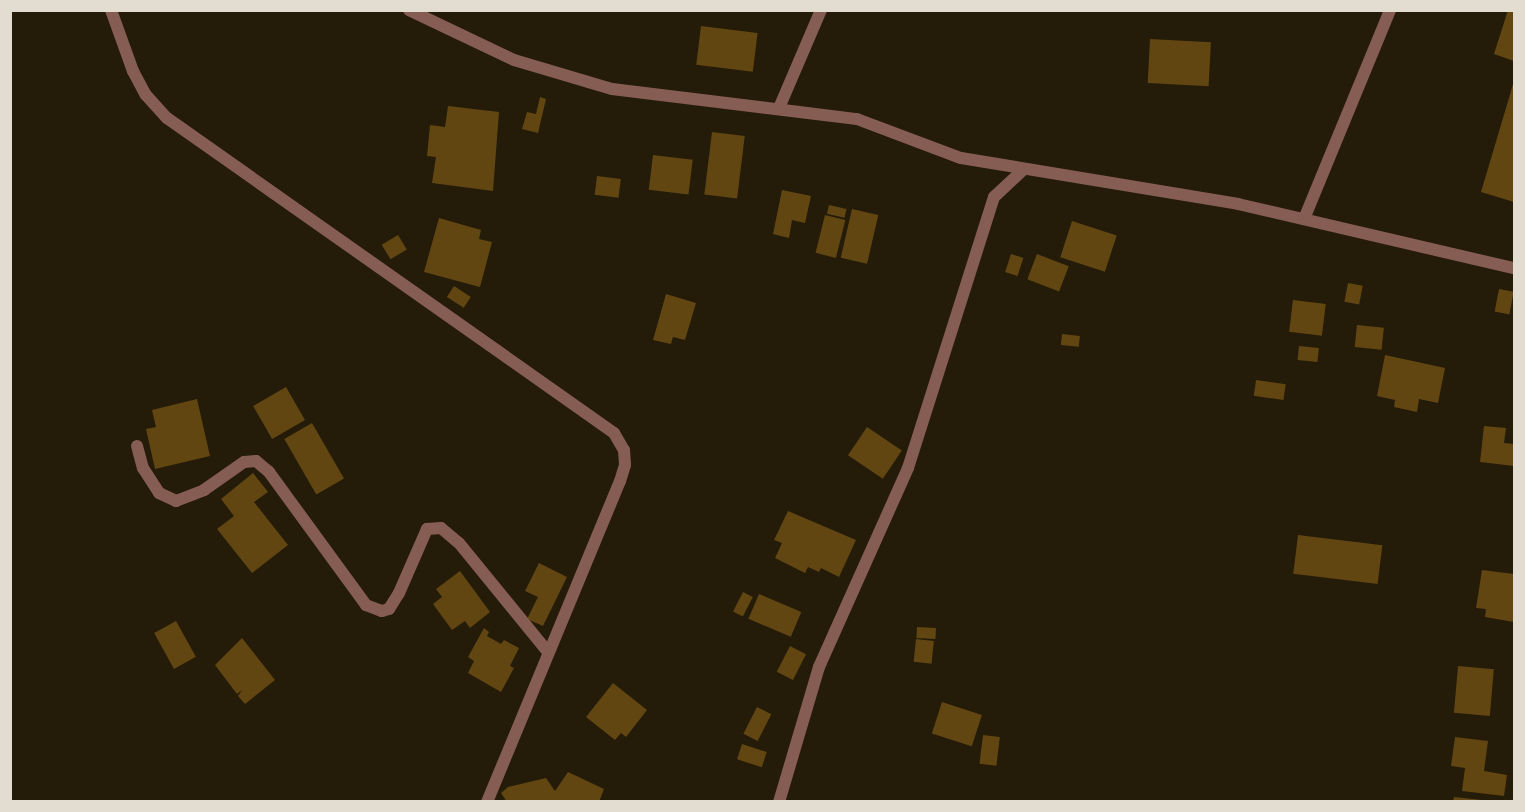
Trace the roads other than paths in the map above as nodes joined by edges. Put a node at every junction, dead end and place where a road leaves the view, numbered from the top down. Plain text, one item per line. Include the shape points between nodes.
1 (111, 10) edge
2 (409, 10) edge
3 (821, 10) edge
4 (1390, 10) edge
5 (779, 108) junction
6 (1023, 170) junction
7 (1304, 219) junction
8 (1515, 268) edge
9 (137, 446) dead end
10 (548, 652) junction
11 (487, 801) edge
12 (779, 801) edge

1 - 10 street via 133,71 146,95 167,118 614,432 624,450 625,465
2 - 5 street via 514,60 602,86 660,97
3 - 5 street
4 - 7 street
5 - 6 street via 857,119 925,148
6 - 7 street via 1238,204
6 - 12 street via 994,198 908,468 819,667
7 - 8 street
9 - 10 street via 143,468 159,493 176,501 204,490 244,462 256,461 269,472 366,605 382,611 389,609 399,593 427,529 441,528 459,543
10 - 11 street

